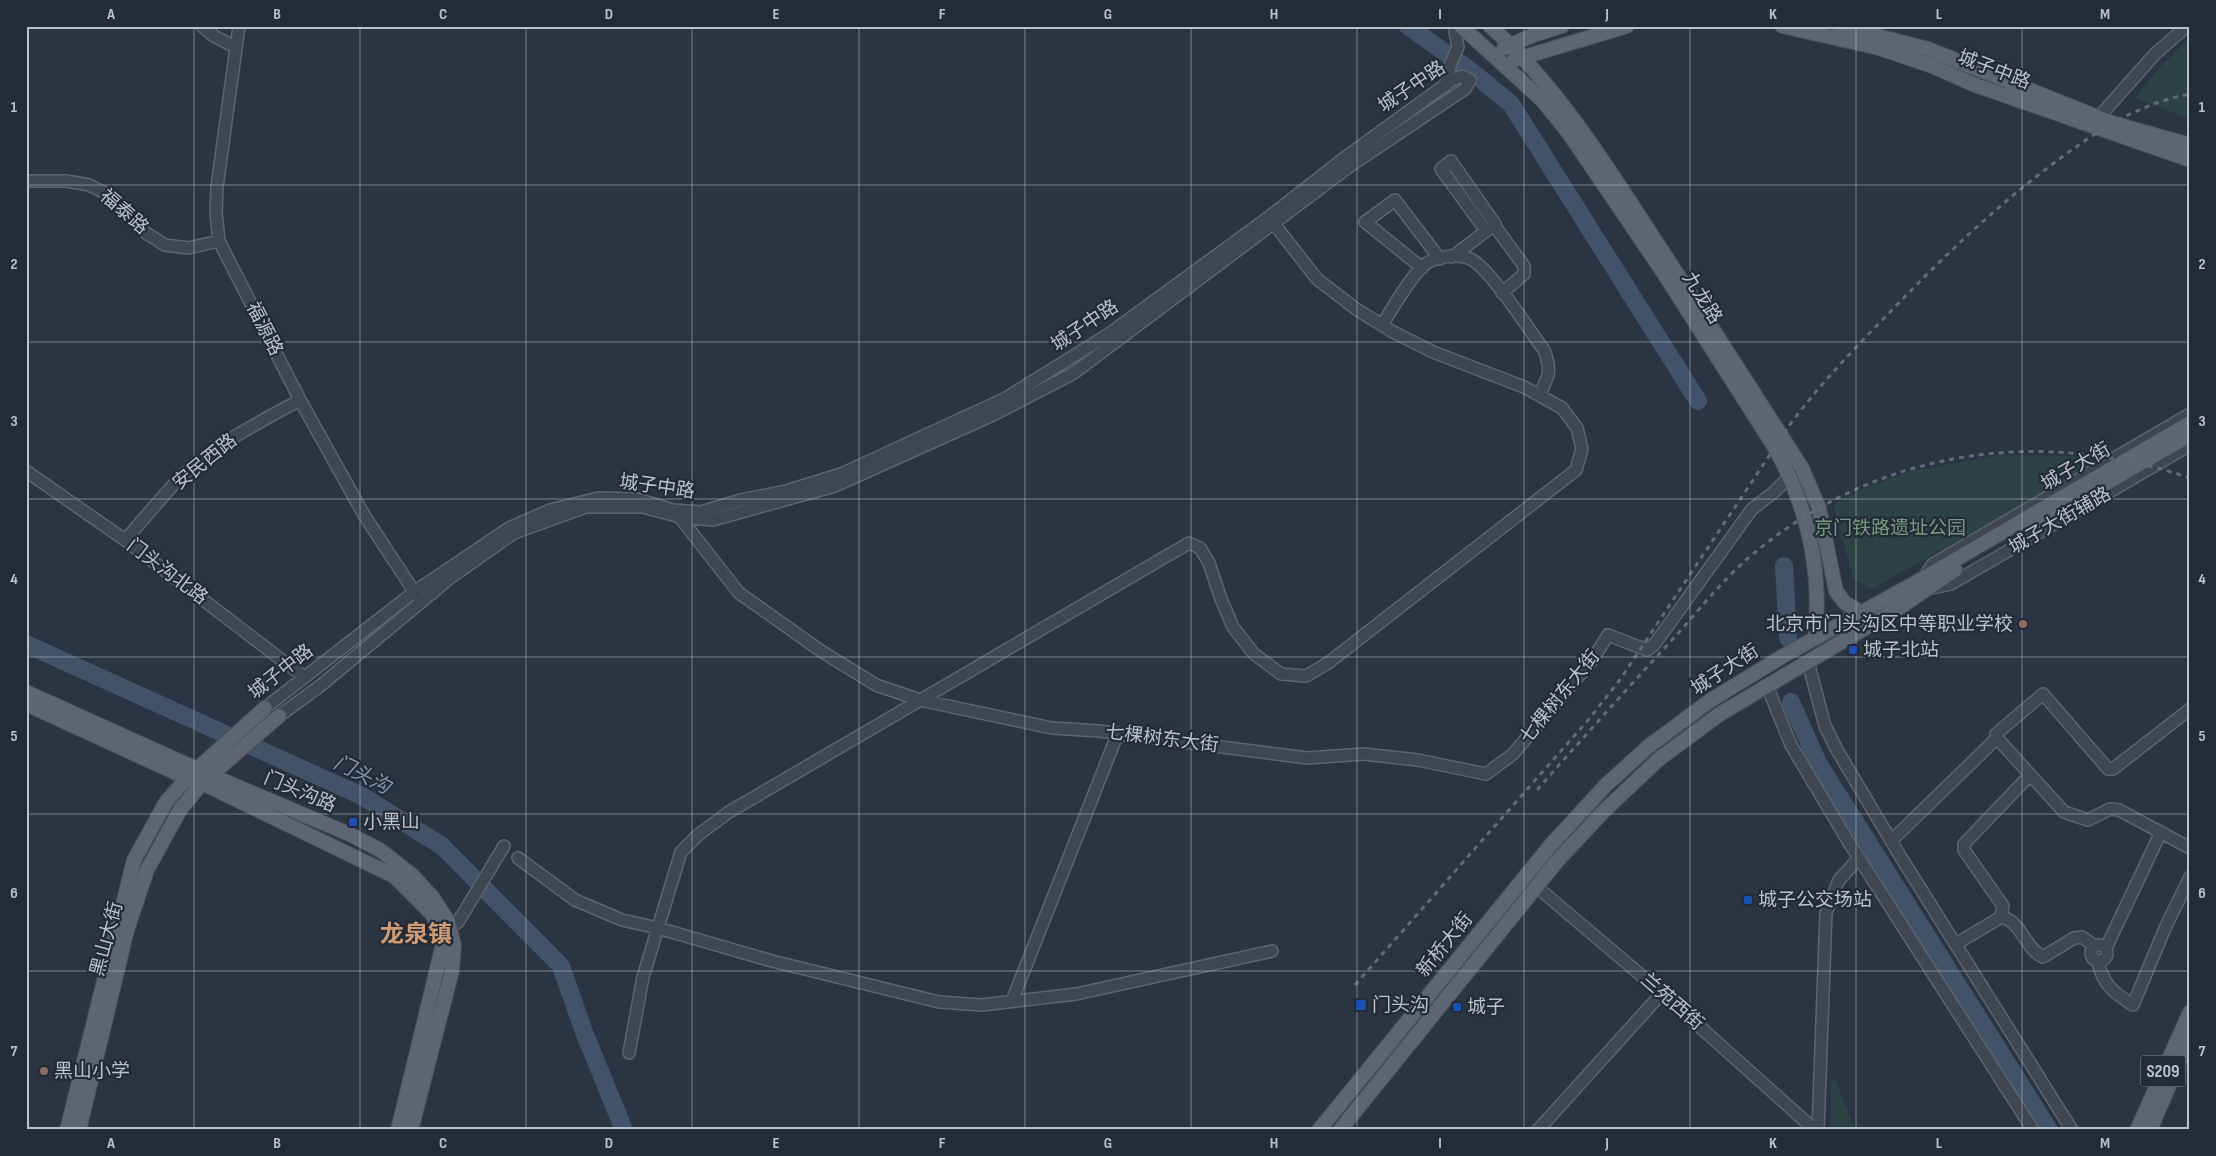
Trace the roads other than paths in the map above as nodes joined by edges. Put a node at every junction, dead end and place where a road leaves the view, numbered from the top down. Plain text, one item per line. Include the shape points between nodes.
1 (202, 26) edge
2 (239, 26) edge
3 (1454, 26) edge
4 (1461, 26) edge
5 (1490, 26) edge
6 (1562, 26) edge
7 (1627, 26) edge
8 (1782, 26) edge
9 (1839, 26) edge
10 (2187, 26) edge
11 (1511, 44) junction
12 (235, 47) junction
13 (1493, 54) junction
14 (1522, 56) junction
15 (1504, 64) junction
16 (1445, 86) junction
17 (2099, 118) junction
18 (2190, 145) edge
19 (2190, 160) edge
20 (26, 181) edge
21 (1272, 220) junction
22 (1490, 228) junction
23 (219, 240) junction
24 (1468, 244) junction
25 (1452, 257) junction
26 (1440, 259) junction
27 (1422, 268) junction
28 (1488, 275) junction
29 (1502, 293) junction
30 (1382, 325) junction
31 (1539, 395) junction
32 (300, 400) junction
33 (2190, 414) edge
34 (2190, 422) edge
35 (2190, 435) edge
36 (2190, 445) edge
37 (26, 471) edge
38 (1790, 476) junction
39 (676, 514) junction
40 (125, 540) junction
41 (1925, 584) junction
42 (414, 592) junction
43 (422, 602) junction
44 (1862, 613) junction
45 (1815, 638) junction
46 (1808, 662) junction
47 (304, 676) junction
48 (1767, 686) junction
49 (26, 692) edge
50 (920, 700) junction
51 (26, 704) edge
52 (265, 708) joint
53 (2190, 709) edge
54 (280, 716) joint
55 (1118, 733) junction
56 (1997, 738) junction
57 (192, 773) junction
58 (2030, 775) junction
59 (206, 779) junction
60 (2161, 832) junction
61 (1891, 841) junction
62 (504, 846) dead end
63 (2190, 848) edge
64 (518, 858) dead end
65 (1859, 858) junction
66 (2190, 877) edge
67 (1531, 882) junction
68 (2001, 917) junction
69 (658, 928) junction
70 (446, 932) junction
71 (1956, 944) junction
72 (2100, 947) junction
73 (1272, 951) dead end
74 (1662, 993) junction
75 (1012, 1001) junction
76 (2190, 1012) edge
77 (2190, 1037) edge
78 (629, 1053) dead end
79 (67, 1130) edge
80 (79, 1130) edge
81 (398, 1130) edge
82 (411, 1130) edge
83 (1319, 1130) edge
84 (1340, 1130) edge
85 (1538, 1130) edge
86 (1817, 1130) edge
87 (2033, 1130) edge
88 (2072, 1130) edge
89 (2136, 1130) edge
90 (2150, 1130) edge

1 - 12 street
2 - 12 street, 福源路
3 - 16 street via 1458,47 1450,63
4 - 13 main road, 九龙路
5 - 11 main road, 九龙路
6 - 11 main road
7 - 14 main road
8 - 19 main road, 城子中路 via 1879,48
9 - 17 main road, 城子中路 via 1928,49
10 - 17 street via 2155,54
11 - 13 main road
11 - 14 main road, 九龙路
12 - 23 street, 福源路 via 216,187
13 - 15 main road, 九龙路
14 - 15 main road
14 - 44 main road, 九龙路 via 1598,152 1802,468 1819,508 1836,591 1844,603
15 - 38 main road, 九龙路 via 1541,98 1568,132 1663,272
16 - 21 street, 城子中路 via 1343,159
16 - 21 street, 城子中路 via 1462,76 1470,80 1465,89
17 - 18 main road, 城子中路
20 - 23 street, 福泰路 via 89,184 109,195 146,233 165,245 188,248
21 - 30 street via 1317,279
21 - 39 street, 城子中路 via 1109,334 992,405 841,474 701,512
22 - 22 street via 1495,224 1451,161 1441,169
22 - 24 street
22 - 29 street via 1524,266 1524,274
23 - 32 street, 福源路
24 - 25 street
24 - 28 street
25 - 26 street
25 - 28 street via 1472,259
26 - 27 street via 1428,262
26 - 27 street via 1395,200 1364,222
27 - 30 street
28 - 29 street
29 - 31 street via 1544,350 1549,363 1549,376
30 - 31 street via 1433,352
31 - 50 street via 1562,408 1577,428 1582,449 1576,470 1328,663 1306,676 1281,674 1254,654 1233,627 1209,563 1200,548 1189,543
32 - 40 street, 安民西路 via 213,451 179,480
32 - 42 street, 福源路 via 364,515
33 - 41 street, 城子大街辅路 via 1933,564
34 - 41 main road, 城子大街
35 - 41 main road, 城子大街
36 - 41 street, 城子大街辅路 via 1951,584
37 - 40 street, 门头沟北路
38 - 45 main road, 九龙路 via 1805,516 1812,556 1818,603
38 - 55 street, 七棵树东大街 via 1752,509 1654,645 1647,650 1608,635 1593,659 1513,754 1486,774 1418,760 1364,754 1306,758
39 - 42 street, 城子中路 via 637,499 598,498 550,510 509,528
39 - 43 street, 城子中路 via 643,508 586,507 514,533
39 - 50 street, 七棵树东大街 via 739,593 868,680
40 - 47 street, 门头沟北路
41 - 44 main road, 城子大街
41 - 46 main road, 城子大街
42 - 43 street, 福源路
42 - 47 street, 城子中路
43 - 54 street, 城子中路
44 - 45 main road, 城子大街
45 - 67 main road, 城子大街 via 1710,700 1649,746 1606,785 1550,846
46 - 48 main road, 城子大街
46 - 61 street via 1825,726
47 - 52 street, 城子中路
48 - 65 street via 1791,745
48 - 67 main road, 城子大街 via 1720,714 1659,759
49 - 57 main road, 门头沟路
50 - 55 street, 七棵树东大街 via 1052,728
50 - 69 street via 729,812 698,835 681,852
51 - 57 main road, 门头沟路
52 - 57 main road, 城子中路
53 - 56 street via 2113,769 2108,769 2043,694 1996,734
54 - 59 main road, 黑山大街
55 - 75 street
56 - 58 street
56 - 61 street
57 - 59 main road, 门头沟路
57 - 79 main road, 黑山大街 via 166,802 134,860
58 - 60 street via 2064,812 2088,820 2110,809 2119,810
58 - 68 street via 1964,844 1964,850 2003,906
59 - 70 main road, 门头沟路 via 384,870 410,890
59 - 80 main road, 黑山大街 via 180,810 147,870 127,930
60 - 63 street
60 - 72 street
61 - 71 street
62 - 70 street via 458,922
64 - 69 street via 575,900 622,920
65 - 86 street via 1838,880 1826,913
65 - 87 street
66 - 72 street via 2133,1005 2112,992 2104,980 2098,961 2106,958 2107,953
67 - 74 street, 兰苑西街
67 - 83 main road, 新桥大街
67 - 84 main road, 新桥大街
68 - 71 street
68 - 72 street via 2013,922 2033,952 2043,957 2074,938 2082,937
69 - 75 street via 772,961 940,1002 982,1005
69 - 78 street via 643,977
70 - 81 main road, 门头沟路
70 - 82 main road, 门头沟路 via 454,945 452,971
71 - 88 street
73 - 75 street via 1076,994
74 - 85 street
74 - 86 street, 兰苑西街
76 - 89 main road, S209
77 - 90 main road, S209

